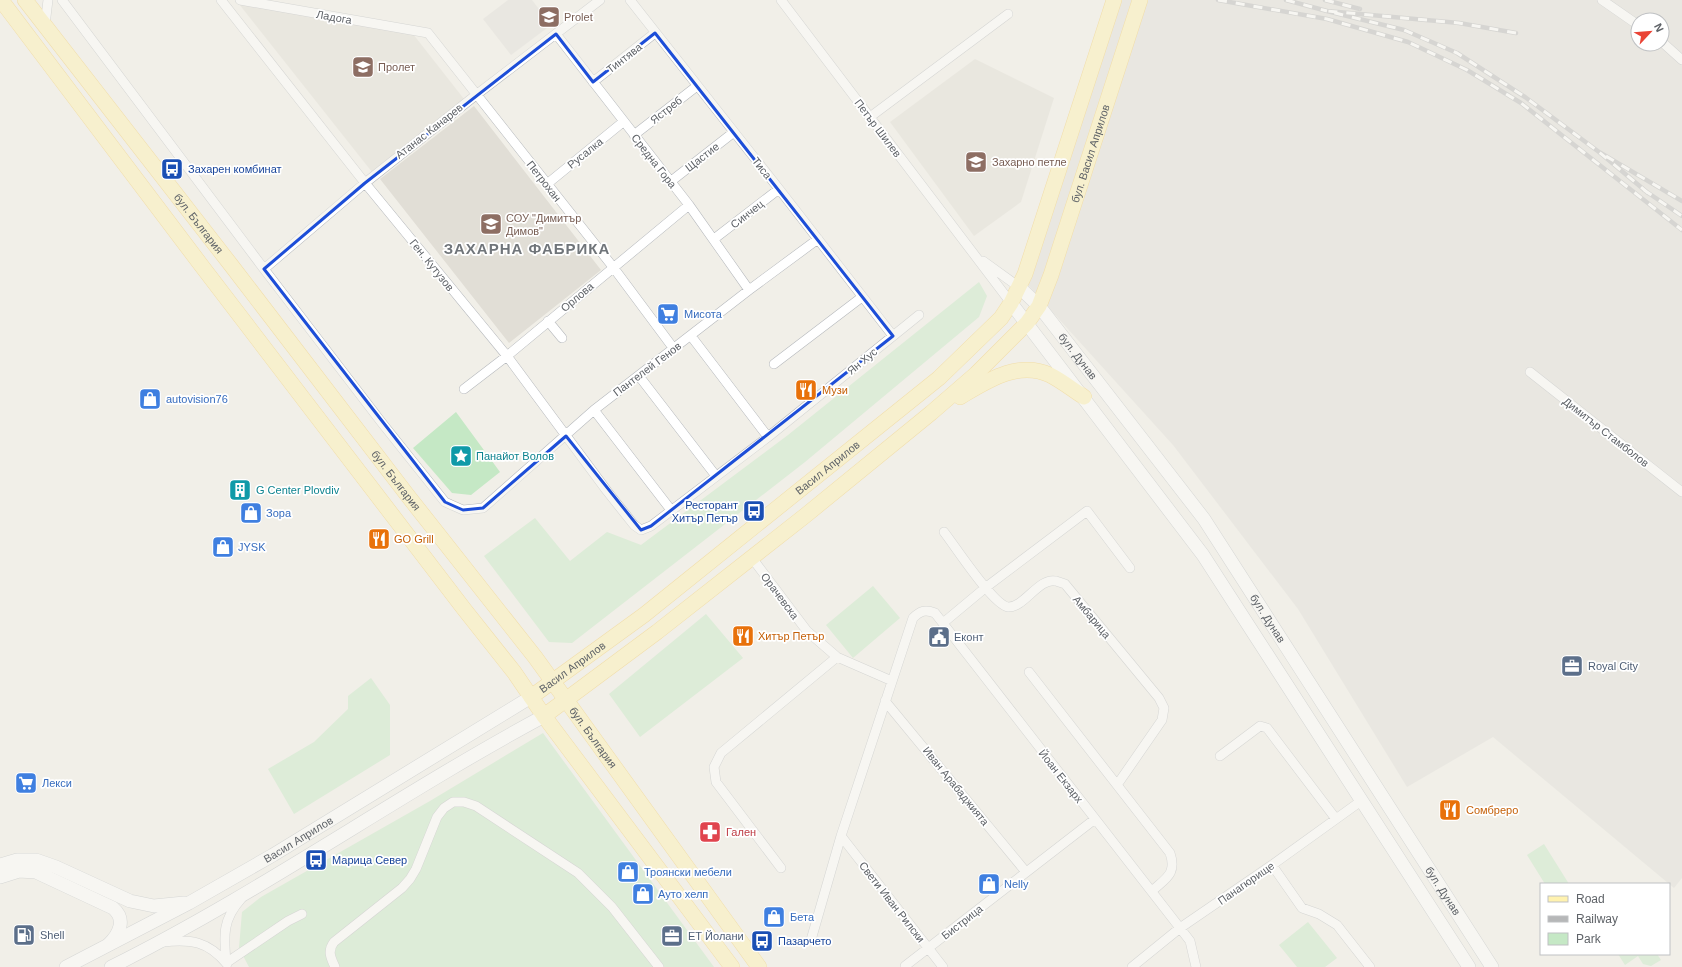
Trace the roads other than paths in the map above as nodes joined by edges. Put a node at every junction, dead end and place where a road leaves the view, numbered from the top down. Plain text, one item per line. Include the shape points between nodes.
1 (1, 0) edge
2 (25, 0) edge
3 (48, 0) edge
4 (62, 0) edge
5 (221, 0) edge
6 (240, 0) edge
7 (600, 0) edge
8 (630, 0) edge
9 (781, 0) edge
10 (1114, 0) edge
11 (1140, 0) edge
12 (1602, 0) edge
13 (1008, 14) dead end
14 (1630, 19) edge
15 (44, 25) junction
16 (428, 33) joint
17 (655, 33) junction
18 (556, 34) junction
19 (1670, 49) edge
20 (1682, 60) edge
21 (593, 82) junction
22 (697, 86) junction
23 (476, 95) junction
24 (870, 117) junction
25 (623, 122) junction
26 (734, 132) junction
27 (634, 135) junction
28 (670, 182) junction
29 (365, 183) junction
30 (547, 184) junction
31 (779, 189) junction
32 (688, 205) junction
33 (818, 239) junction
34 (714, 240) junction
35 (975, 256) junction
36 (231, 265) junction
37 (613, 267) junction
38 (264, 269) junction
39 (212, 279) junction
40 (1019, 287) junction
41 (749, 290) junction
42 (862, 297) junction
43 (1011, 303) junction
44 (1039, 306) junction
45 (919, 315) dead end
46 (548, 321) junction
47 (1027, 323) junction
48 (691, 336) junction
49 (892, 336) junction
50 (562, 338) dead end
51 (674, 349) junction
52 (507, 356) junction
53 (774, 364) dead end
54 (1530, 372) dead end
55 (639, 376) junction
56 (464, 389) dead end
57 (1084, 397) junction
58 (594, 410) junction
59 (932, 413) junction
60 (566, 436) junction
61 (768, 436) junction
62 (716, 476) junction
63 (1682, 492) edge
64 (671, 510) junction
65 (641, 530) joint
66 (944, 532) dead end
67 (752, 558) junction
68 (1130, 568) dead end
69 (985, 588) junction
70 (943, 623) junction
71 (837, 657) junction
72 (1029, 672) dead end
73 (553, 681) junction
74 (892, 681) junction
75 (531, 697) junction
76 (566, 700) junction
77 (885, 701) junction
78 (544, 716) junction
79 (1220, 756) dead end
80 (1117, 786) junction
81 (1361, 801) junction
82 (1095, 819) junction
83 (1336, 819) junction
84 (841, 836) junction
85 (0, 865) edge
86 (1272, 866) junction
87 (782, 868) dead end
88 (1026, 872) junction
89 (0, 877) edge
90 (1152, 891) junction
91 (248, 892) junction
92 (189, 902) junction
93 (302, 914) dead end
94 (1180, 928) junction
95 (811, 940) dead end
96 (160, 943) junction
97 (107, 946) junction
98 (928, 948) junction
99 (227, 965) edge
100 (905, 966) edge
101 (66, 967) edge
102 (111, 967) edge
103 (335, 967) edge
104 (659, 967) edge
105 (732, 967) edge
106 (759, 967) edge
107 (943, 967) edge
108 (1132, 967) edge
109 (1196, 967) edge
110 (1370, 967) edge
111 (1469, 967) edge
112 (1492, 967) edge

1 - 39 main road, бул. България
2 - 15 main road, бул. България
3 - 15 street
4 - 38 street
5 - 29 street, Ген. Кутузов
6 - 16 street, Ладога
7 - 18 street, Атанас Канарев
8 - 17 street, Тиса
9 - 24 street, Петър Шилев
10 - 40 main road
11 - 44 main road, бул. Васил Априлов
12 - 14 street
13 - 24 street
15 - 36 main road, бул. България
16 - 23 street, Петрохан
17 - 21 street, Тинтява
17 - 22 street, Тиса
18 - 21 street, Средна Гора
18 - 23 street, Атанас Канарев
19 - 20 street
21 - 25 street, Средна Гора
22 - 26 street, Тиса
22 - 27 street, Ястреб
23 - 29 street, Атанас Канарев
23 - 30 street, Петрохан
24 - 35 street, Петър Шилев
25 - 27 street, Средна Гора
25 - 30 street, Русалка
26 - 28 street, Щастие
26 - 31 street, Тиса
27 - 28 street, Средна Гора
28 - 32 street, Средна Гора
29 - 38 street, Атанас Канарев
29 - 52 street, Ген. Кутузов
30 - 37 street, Петрохан
31 - 33 street, Тиса
31 - 34 street, Синчец
32 - 34 street, Средна Гора
32 - 37 street, Орлова
33 - 41 street, Пантелей Генов
33 - 42 street, Тиса
34 - 41 street, Средна Гора
35 - 40 street, Петър Шилев
35 - 43 street, Петър Шилев
36 - 39 main road
36 - 73 main road, бул. България
37 - 46 street, Орлова
37 - 51 street, Петрохан
38 - 60 street, Пантелей Генов via 445,502 463,510 483,508
39 - 75 main road, бул. България
40 - 43 main road, Васил Априлов
40 - 44 main road, бул. Дунав
41 - 48 street, Пантелей Генов
42 - 49 street, Тиса
42 - 53 street
43 - 47 main road, бул. Дунав
43 - 73 main road, Васил Априлов via 1001,318 939,378 644,614
44 - 47 main road, Васил Априлов
44 - 112 main road, бул. Дунав via 1204,519
45 - 49 street, Ян Хус
46 - 50 street
46 - 52 street, Орлова
47 - 57 main road, бул. Дунав
47 - 59 main road, Васил Априлов
48 - 51 street, Пантелей Генов
48 - 61 street
49 - 61 street, Ян Хус
51 - 55 street, Пантелей Генов
52 - 56 street, Орлова
52 - 60 street, Ген. Кутузов
54 - 63 street, Димитър Стамболов
55 - 58 street, Пантелей Генов
55 - 62 street
57 - 59 main road via 1042,372 1024,369 990,379
57 - 81 main road, бул. Дунав via 1203,555
58 - 60 street, Пантелей Генов
58 - 64 street
59 - 67 main road, Васил Априлов
60 - 65 street, Ген. Кутузов via 634,525
61 - 62 street, Ян Хус
62 - 64 street, Ян Хус
64 - 65 street, Ян Хус
66 - 69 street, Амбарица
67 - 71 street, Орачевска via 807,631
67 - 76 main road, Васил Априлов
68 - 69 street via 1088,511
69 - 70 street
69 - 80 street, Амбарица via 999,603 1009,607 1018,604 1044,584 1054,580 1064,584 1159,698 1164,708 1162,720
70 - 74 street, Йоан Екзарх via 935,613 927,610 919,612 913,618
70 - 82 street, Йоан Екзарх
71 - 74 street, Орачевска
71 - 87 street via 721,753 714,767 716,782
72 - 80 street
73 - 75 main road, Васил Априлов
73 - 76 main road, бул. България
74 - 77 street
75 - 78 main road, бул. България
75 - 92 main road, Васил Априлов via 284,849
76 - 78 main road, Васил Априлов
76 - 106 main road, бул. България
77 - 84 street
77 - 88 street, Иван Арабаджията
78 - 91 main road, Васил Априлов
78 - 105 main road, бул. България
79 - 83 street via 1260,726 1267,728
80 - 90 street via 1170,853 1174,864 1170,874
81 - 83 street, Панагюрище
81 - 111 main road, бул. Дунав
82 - 88 street, Бистрица
82 - 90 street, Йоан Екзарх
83 - 86 street, Панагюрище
84 - 95 street
84 - 98 street, Свети Иван Рилски
85 - 92 main road via 17,860 36,860 130,901 154,906
86 - 94 street, Панагюрище
86 - 110 street via 1302,908 1319,914 1337,925
88 - 98 street, Бистрица
89 - 97 main road via 19,871 36,872 113,908 118,913 121,926
90 - 94 street, Йоан Екзарх
91 - 96 main road, Васил Априлов
91 - 99 street via 235,905 226,923
92 - 97 main road, Васил Априлов
93 - 99 street via 288,921
94 - 108 street, Панагюрище
94 - 109 street, Йоан Екзарх via 1190,941
96 - 99 street via 182,940 203,944 219,955
96 - 102 main road, Васил Априлов
97 - 101 main road, Васил Априлов
98 - 100 street, Бистрица
98 - 107 street, Свети Иван Рилски
103 - 104 street via 330,947 402,888 416,869 437,817 453,802 464,802 476,806 578,873 612,906

